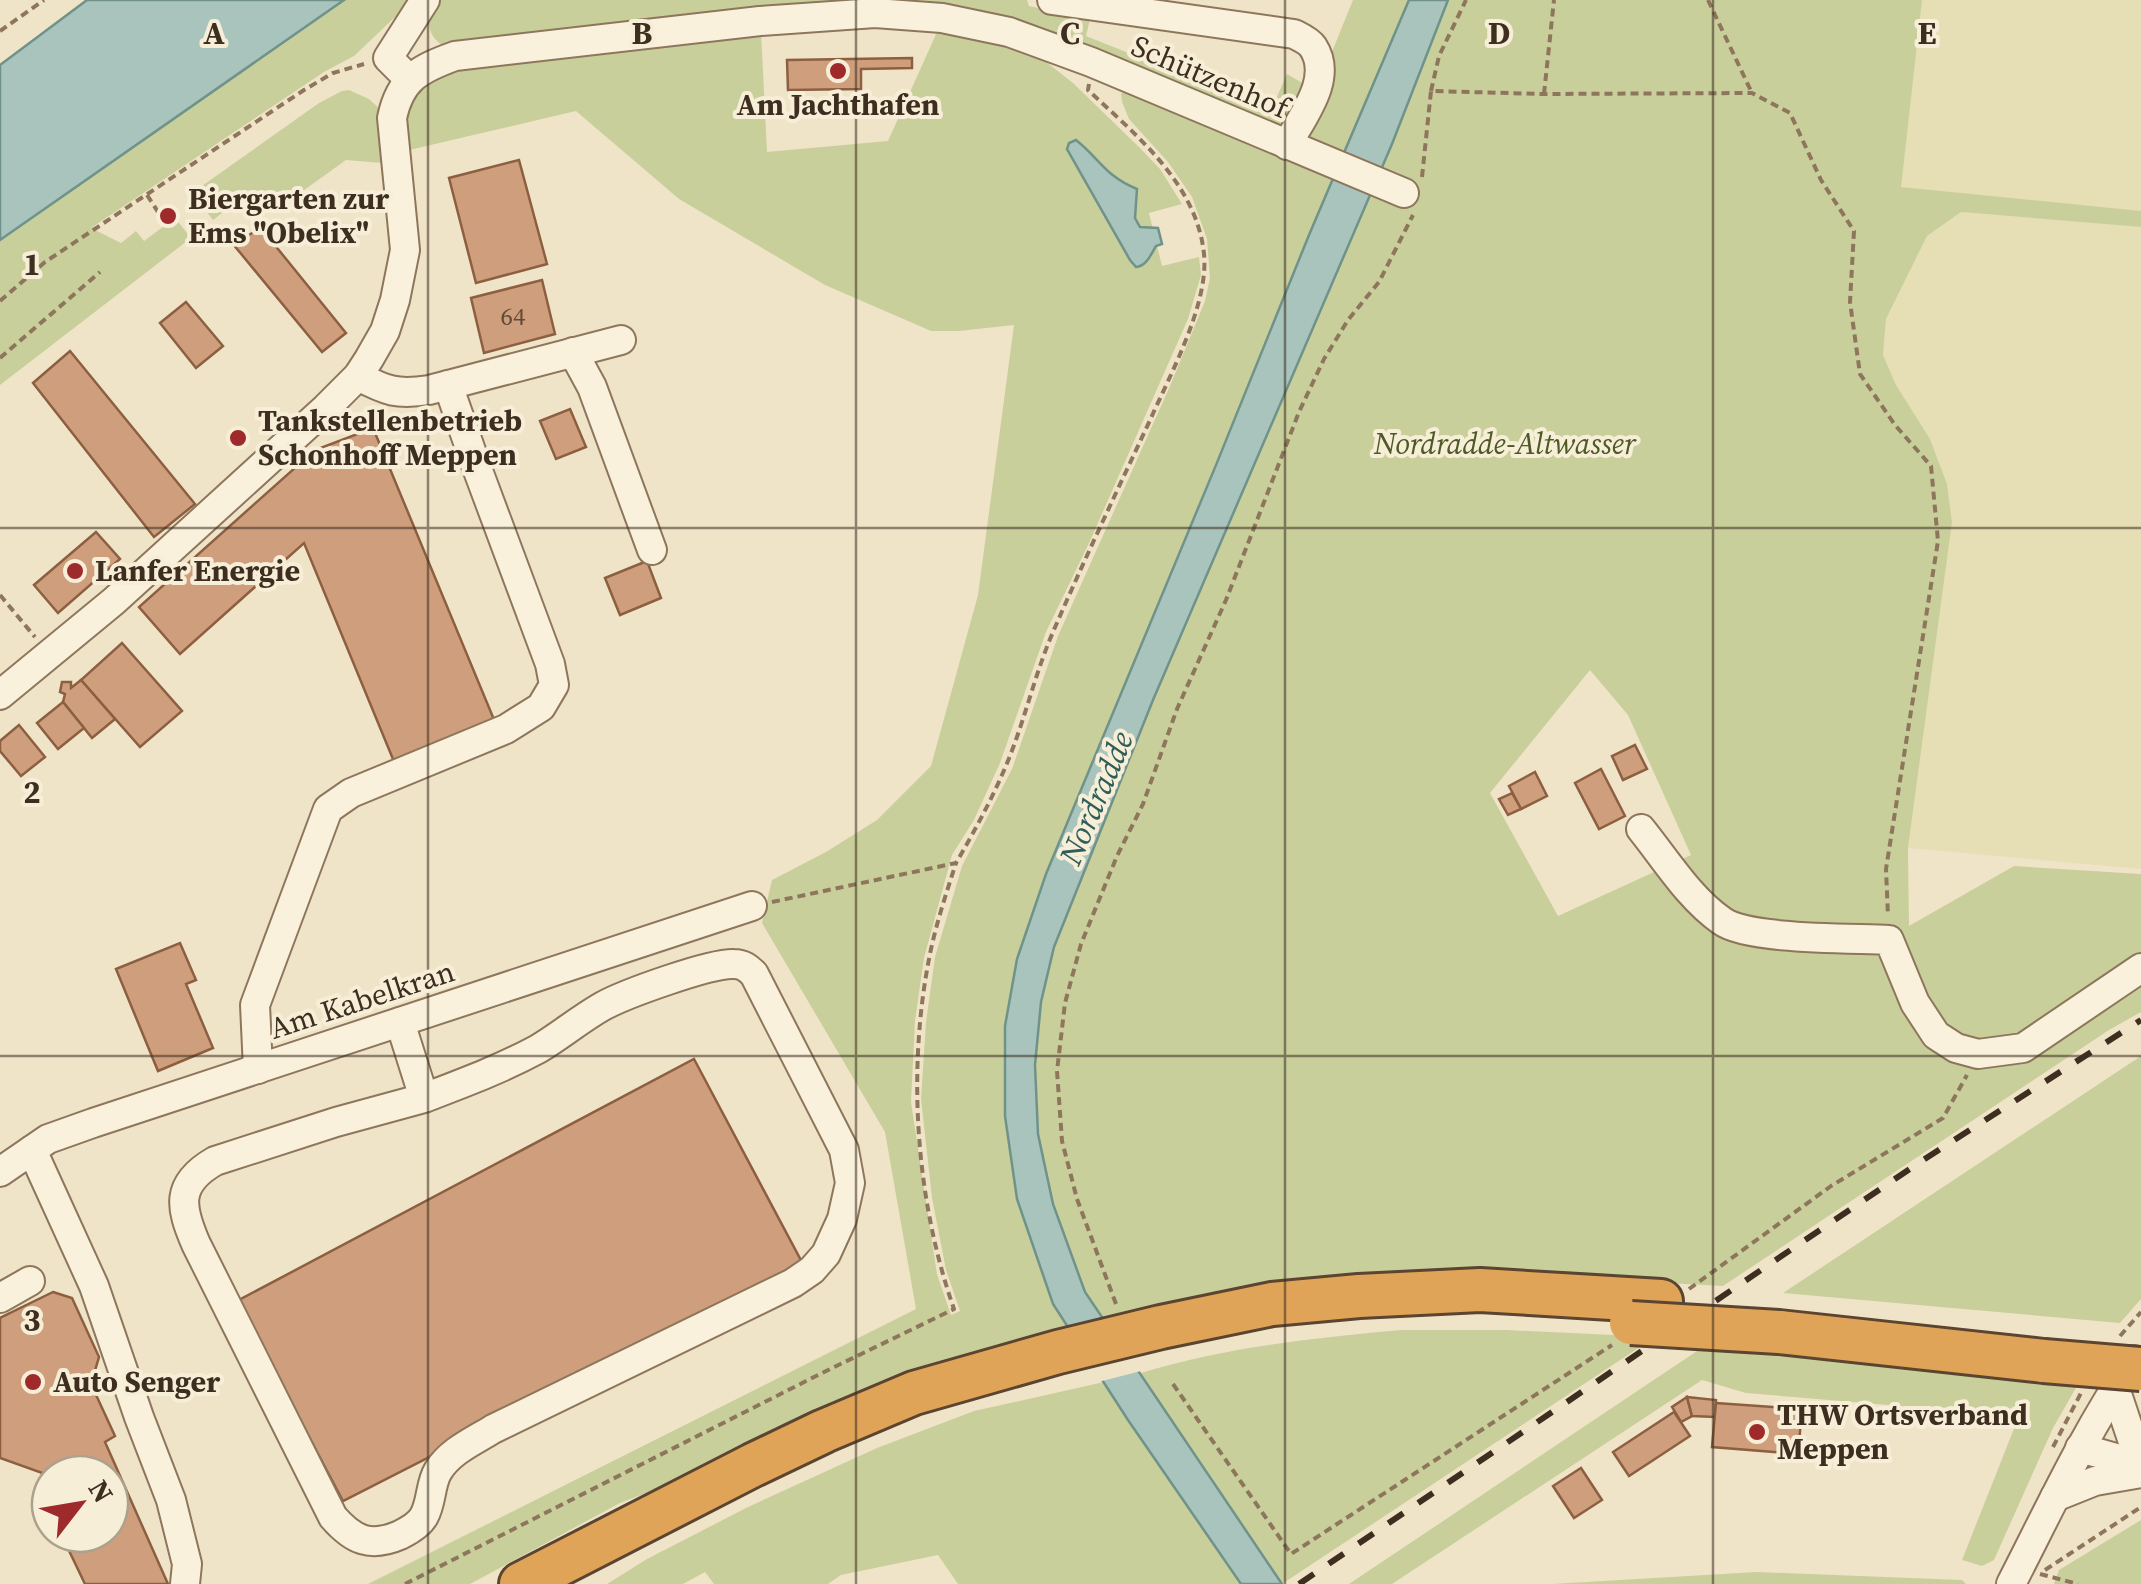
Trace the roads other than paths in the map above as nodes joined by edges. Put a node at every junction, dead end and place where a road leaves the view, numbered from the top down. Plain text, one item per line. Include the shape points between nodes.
1 (425, 0) edge
2 (1052, 0) edge
3 (409, 79) junction
4 (1287, 145) junction
5 (1410, 191) road end
6 (620, 340) dead end
7 (574, 352) junction
8 (358, 376) junction
9 (448, 385) junction
10 (652, 550) dead end
11 (0, 695) edge
12 (1641, 829) dead end
13 (752, 906) road end
14 (2141, 968) edge
15 (400, 1022) junction
16 (258, 1068) junction
17 (424, 1098) junction
18 (32, 1150) junction
19 (0, 1172) edge
20 (30, 1281) dead end
21 (0, 1298) edge
22 (2141, 1348) edge
23 (2047, 1350) junction
24 (1064, 1363) junction
25 (2128, 1378) edge
26 (2080, 1448) junction
27 (2141, 1450) edge
28 (2141, 1465) edge
29 (2141, 1473) edge
30 (2055, 1497) junction
31 (185, 1584) edge
32 (521, 1584) edge
33 (568, 1584) edge
34 (2011, 1584) edge

1 - 3 street via 388,58
2 - 4 street via 1294,34 1312,44 1320,65 1316,92
3 - 4 street, Schützenhof via 455,56 760,22 876,14 942,18 1092,62
3 - 8 street via 392,118 405,250 385,331
4 - 5 street, Schützenhof
6 - 7 street
7 - 9 street
7 - 10 street
8 - 9 street via 405,394
8 - 11 street via 128,588
9 - 16 street via 554,685 542,707 506,730 351,793 328,809 254,1005
12 - 14 street via 1724,924 1768,934 1889,940 1915,1002 1936,1034 1956,1048 1978,1054 2023,1048
13 - 15 street, Am Kabelkran
15 - 16 street, Am Kabelkran
15 - 17 street
16 - 18 street, Am Kabelkran
17 - 17 street via 215,1161 188,1182 183,1199 196,1244 332,1516 366,1542 407,1532 424,1518 436,1472 455,1452 812,1270 842,1219 850,1183 844,1150 745,965 708,968 622,996 540,1048
18 - 19 street, Am Kabelkran
18 - 31 street via 94,1286 171,1500 187,1564
20 - 21 street
22 - 23 highway
22 - 25 street
23 - 24 highway, bridge via 1789,1323 1480,1316 1278,1327 1168,1353
23 - 25 highway, bridge
24 - 32 highway via 914,1393 824,1431
24 - 33 highway via 831,1451
25 - 26 street
25 - 27 street via 2132,1440
26 - 28 street
26 - 30 street
29 - 30 street
30 - 34 street

